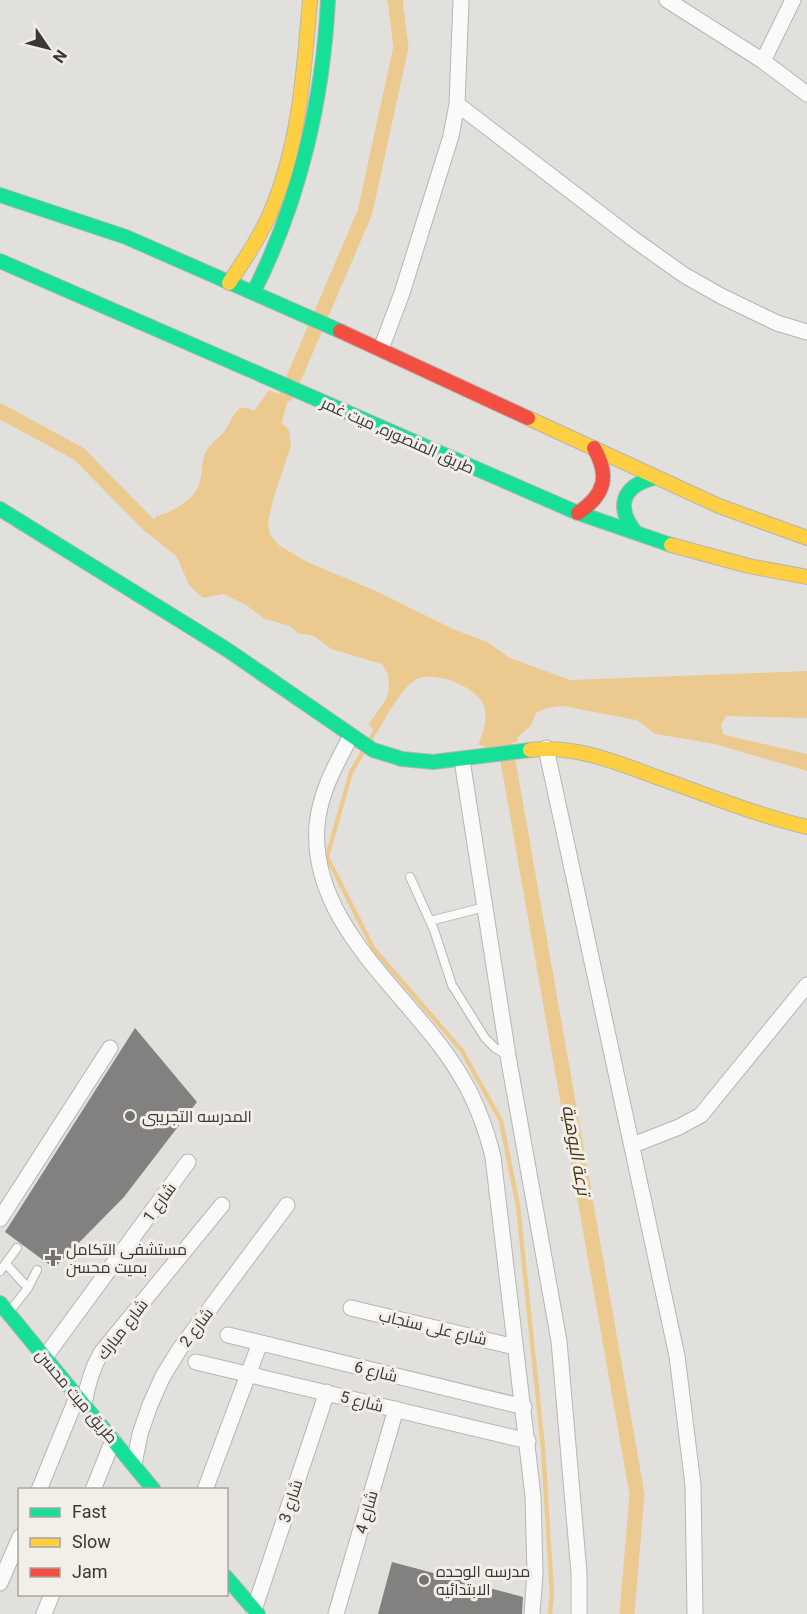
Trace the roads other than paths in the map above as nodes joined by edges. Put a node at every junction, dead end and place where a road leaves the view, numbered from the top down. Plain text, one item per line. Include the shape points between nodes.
1 (310, 0) edge
2 (328, 0) edge
3 (462, 0) edge
4 (668, 0) edge
5 (793, 0) edge
6 (763, 61) junction
7 (807, 94) edge
8 (457, 104) junction
9 (0, 195) edge
10 (0, 261) edge
11 (230, 283) junction
12 (253, 293) junction
13 (807, 332) edge
14 (381, 349) junction
15 (594, 448) junction
16 (654, 478) junction
17 (0, 509) edge
18 (578, 513) junction
19 (636, 533) junction
20 (807, 538) edge
21 (807, 577) edge
22 (355, 739) junction
23 (546, 748) junction
24 (462, 760) junction
25 (807, 827) edge
26 (410, 877) dead end
27 (485, 907) junction
28 (430, 921) junction
29 (807, 985) edge
30 (110, 1048) dead end
31 (508, 1056) junction
32 (633, 1145) junction
33 (188, 1162) dead end
34 (222, 1205) dead end
35 (287, 1205) dead end
36 (0, 1219) edge
37 (17, 1248) dead end
38 (6, 1264) junction
39 (37, 1270) dead end
40 (0, 1271) edge
41 (28, 1288) junction
42 (4, 1308) edge
43 (351, 1308) dead end
44 (228, 1335) dead end
45 (260, 1343) junction
46 (515, 1347) junction
47 (45, 1357) junction
48 (196, 1362) dead end
49 (248, 1374) junction
50 (327, 1392) junction
51 (81, 1401) junction
52 (524, 1407) junction
53 (396, 1409) junction
54 (113, 1440) junction
55 (528, 1441) junction
56 (134, 1464) junction
57 (40, 1488) edge
58 (94, 1488) edge
59 (152, 1488) edge
60 (206, 1488) edge
61 (18, 1542) edge
62 (228, 1579) edge
63 (0, 1584) edge
64 (51, 1596) edge
65 (256, 1612) edge
66 (44, 1614) edge
67 (336, 1614) edge
68 (532, 1614) edge
69 (579, 1614) edge
70 (695, 1614) edge

1 - 11 main road via 303,76 284,176 263,229
2 - 12 main road via 326,42 299,179 282,236
3 - 8 street
4 - 6 street
5 - 6 street
6 - 7 street
8 - 13 street via 684,275 777,323
8 - 14 street via 437,187
9 - 11 main road via 126,237
10 - 18 main road, طريق المنصوره, ميت غمر
11 - 12 main road
12 - 14 main road
14 - 15 main road
15 - 16 main road
15 - 18 main road via 604,479 596,500
16 - 19 main road via 636,483 624,499 624,518
16 - 20 main road
17 - 22 main road via 226,649
18 - 19 main road, طريق المنصوره, ميت غمر
19 - 21 main road, طريق المنصوره, ميت غمر via 742,565
22 - 24 main road via 373,750 402,759
22 - 46 street via 329,778 322,798 317,823 321,873 343,923 450,1059 486,1128 493,1157
23 - 24 main road
23 - 25 main road via 613,761 777,820
23 - 32 street
24 - 27 street
26 - 28 lane
27 - 28 lane
27 - 31 street
28 - 31 lane via 457,994 485,1038
29 - 32 street via 701,1115
30 - 36 street
31 - 69 street via 559,1341
32 - 70 street via 677,1356 684,1408 693,1485
33 - 47 street, شارع 1
34 - 51 street, شارع مبارك via 100,1353
35 - 56 street, شارع 2 via 168,1367 150,1405
37 - 38 lane
38 - 40 lane
38 - 41 lane
39 - 41 lane
41 - 42 lane
42 - 47 main road, طريق ميت محسن
43 - 46 street, شارع على سنجاب
44 - 45 street, شارع 6
45 - 49 street
45 - 52 street, شارع 6
46 - 52 street
47 - 51 main road, طريق ميت محسن
48 - 49 street, شارع 5
49 - 50 street, شارع 5
49 - 60 street
50 - 53 street, شارع 5
50 - 65 street, شارع 3
51 - 54 main road, طريق ميت محسن
51 - 57 street, شارع مبارك
52 - 55 street
53 - 55 street, شارع 5
53 - 67 street, شارع 4
54 - 56 main road, طريق ميت محسن
54 - 58 street
55 - 68 street via 535,1574
56 - 59 main road, طريق ميت محسن
61 - 63 street
62 - 65 main road
64 - 66 street

